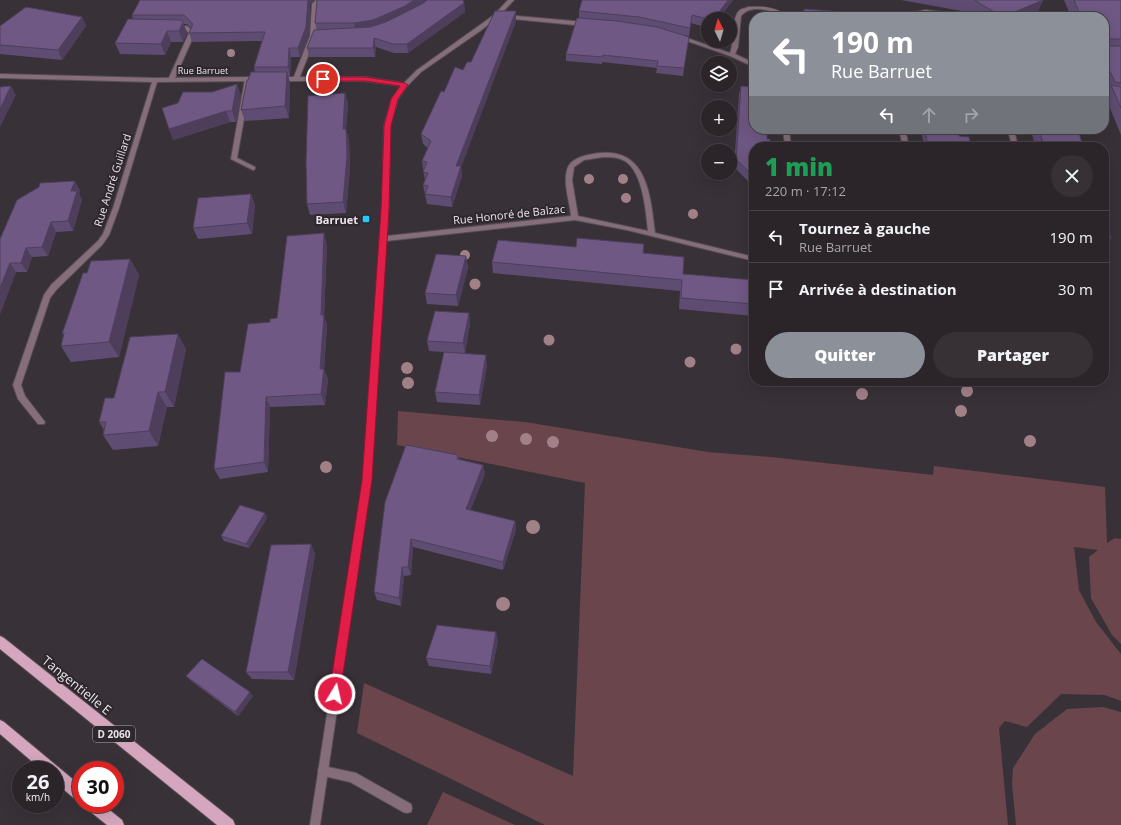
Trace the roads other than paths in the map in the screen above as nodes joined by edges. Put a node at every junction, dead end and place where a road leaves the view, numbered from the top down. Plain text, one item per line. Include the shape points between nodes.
1 (319, 0) edge
2 (511, 0) edge
3 (779, 12) edge
4 (922, 12) edge
5 (938, 12) edge
6 (496, 16) junction
7 (590, 24) edge
8 (171, 28) edge
9 (320, 35) edge
10 (313, 36) junction
11 (676, 36) edge
12 (732, 55) junction
13 (749, 63) edge
14 (0, 76) edge
15 (248, 79) junction
16 (264, 79) edge
17 (272, 79) edge
18 (296, 79) junction
19 (155, 80) junction
20 (171, 80) junction
21 (405, 85) junction
22 (253, 168) dead end
23 (575, 218) junction
24 (652, 235) junction
25 (383, 239) junction
26 (749, 258) edge
27 (41, 422) dead end
28 (0, 642) edge
29 (0, 726) edge
30 (41, 761) edge
31 (323, 771) junction
32 (64, 781) edge
33 (72, 787) edge
34 (407, 808) dead end
35 (103, 813) edge
36 (117, 825) edge
37 (228, 825) edge
38 (315, 825) edge

1 - 10 street via 315,4
2 - 6 street
3 - 12 street via 769,9 746,9 740,12 736,24 737,42
4 - 5 street
6 - 7 street
6 - 21 street via 419,71
8 - 20 street via 187,28 192,33
9 - 10 street
10 - 18 street
11 - 12 street
12 - 13 street
14 - 19 street, Rue Barruet
15 - 16 street, Rue Barruet
15 - 20 street, Rue Barruet
15 - 22 street via 234,159
17 - 18 street
18 - 21 street via 365,79
19 - 20 street, Rue Barruet
19 - 27 street, Rue André Guillard via 106,235 47,297 17,385 21,397
21 - 25 street via 395,99 387,126
23 - 24 street, Rue Honoré de Balzac
23 - 24 street via 570,168 585,157 611,155 624,158 634,166 649,212
23 - 25 street, Rue Honoré de Balzac
24 - 26 street, Rue Honoré de Balzac
25 - 31 street via 367,480
28 - 37 main road, Tangentielle E / D 2060
29 - 30 main road
31 - 34 street via 352,777
31 - 38 street
32 - 33 main road
35 - 36 main road

